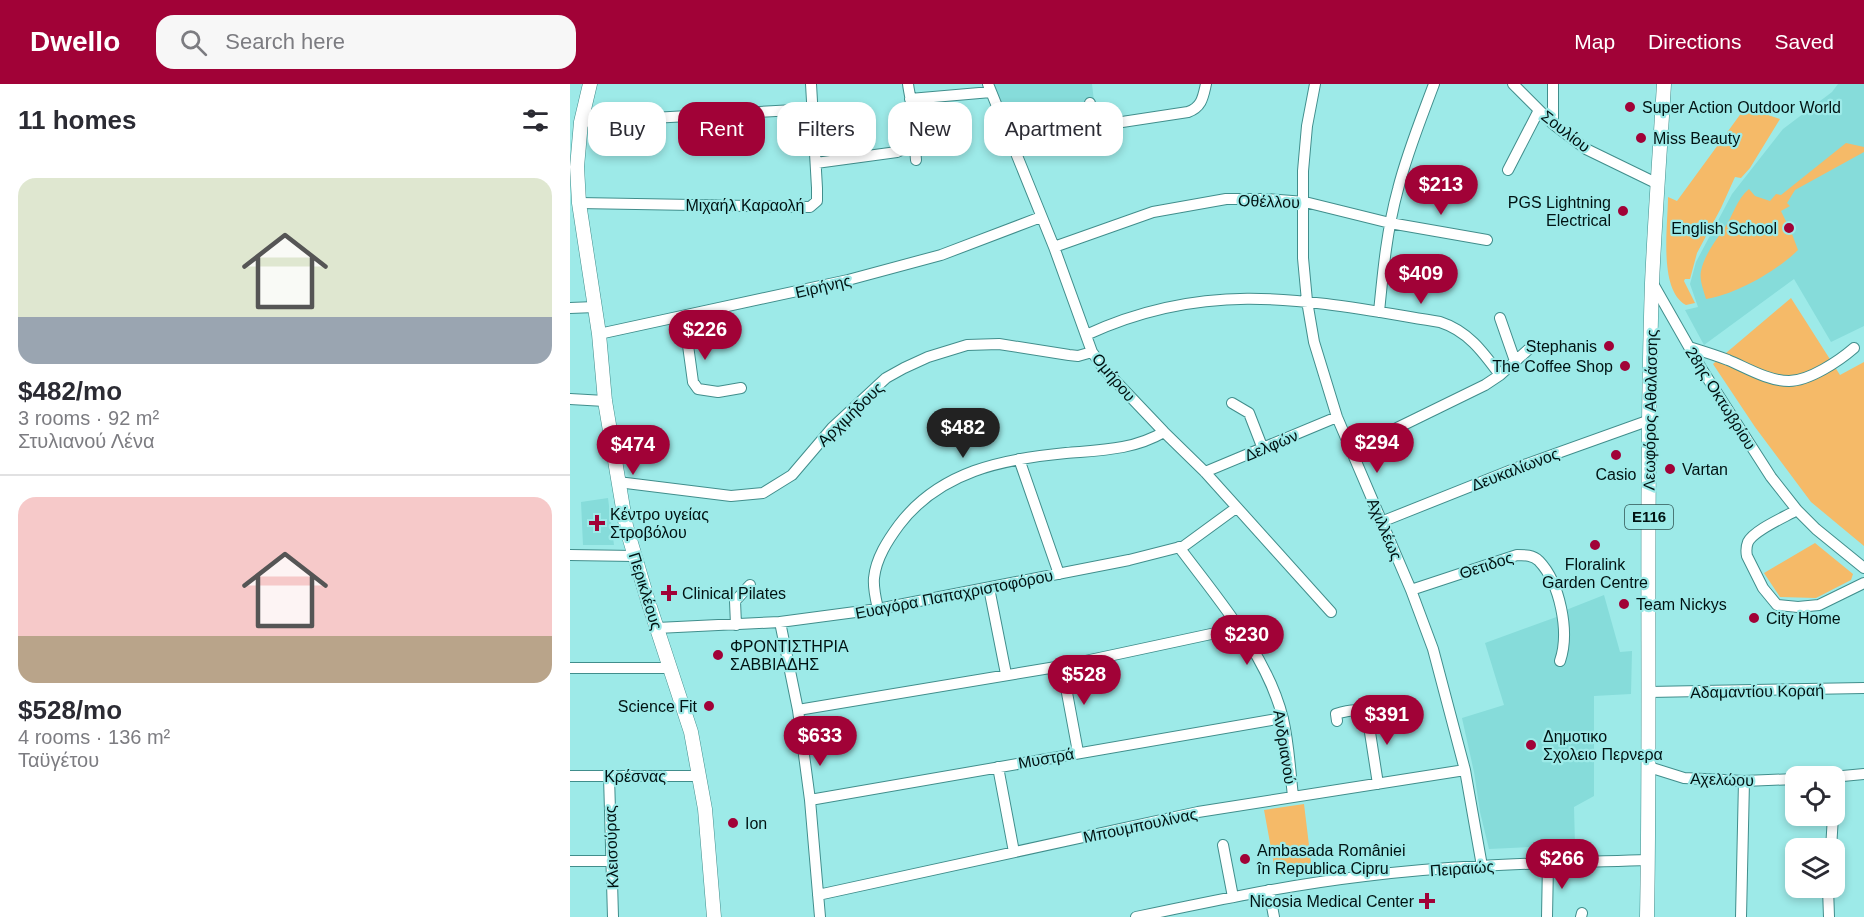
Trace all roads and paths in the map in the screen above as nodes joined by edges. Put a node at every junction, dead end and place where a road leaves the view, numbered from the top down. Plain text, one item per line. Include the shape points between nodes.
1 (590, 84) edge
2 (810, 84) edge
3 (908, 84) edge
4 (1206, 84) edge
5 (1315, 84) edge
6 (1434, 84) edge
7 (1513, 84) edge
8 (1553, 84) edge
9 (1664, 84) edge
10 (990, 88) edge
11 (910, 99) junction
12 (812, 102) edge
13 (910, 102) edge
14 (1539, 110) junction
15 (777, 111) edge
16 (1123, 121) edge
17 (581, 122) junction
18 (1553, 124) junction
19 (888, 153) edge
20 (816, 156) edge
21 (916, 156) edge
22 (1017, 156) edge
23 (916, 160) dead end
24 (816, 163) junction
25 (574, 167) edge
26 (1508, 170) dead end
27 (1658, 181) junction
28 (579, 202) junction
29 (1305, 202) junction
30 (1041, 218) junction
31 (1390, 223) junction
32 (1486, 240) dead end
33 (1054, 247) junction
34 (1652, 282) junction
35 (1307, 301) junction
36 (595, 307) junction
37 (570, 308) edge
38 (1379, 312) junction
39 (684, 316) junction
40 (1500, 318) dead end
41 (599, 334) junction
42 (1086, 335) junction
43 (1689, 347) junction
44 (1530, 348) dead end
45 (1854, 348) dead end
46 (1092, 352) junction
47 (1515, 361) junction
48 (1500, 375) junction
49 (741, 388) dead end
50 (570, 399) edge
51 (605, 401) junction
52 (1232, 403) dead end
53 (1337, 417) junction
54 (1650, 420) junction
55 (1164, 432) junction
56 (1263, 449) junction
57 (1352, 450) junction
58 (1019, 459) junction
59 (1205, 472) junction
60 (618, 483) junction
61 (1236, 508) junction
62 (1797, 510) junction
63 (1381, 522) junction
64 (1179, 547) junction
65 (570, 555) edge
66 (634, 556) junction
67 (1864, 568) edge
68 (1059, 574) junction
69 (1864, 583) edge
70 (750, 585) dead end
71 (989, 588) junction
72 (1411, 590) junction
73 (878, 609) junction
74 (1331, 612) dead end
75 (780, 622) junction
76 (736, 625) junction
77 (657, 628) junction
78 (1239, 628) junction
79 (1560, 661) dead end
80 (1062, 666) junction
81 (570, 668) edge
82 (669, 668) junction
83 (1006, 674) junction
84 (1864, 688) edge
85 (1649, 692) junction
86 (798, 710) junction
87 (1283, 718) junction
88 (1337, 721) dead end
89 (1078, 752) junction
90 (998, 767) junction
91 (1649, 767) junction
92 (1465, 770) junction
93 (1864, 774) edge
94 (570, 776) edge
95 (609, 776) junction
96 (700, 776) junction
97 (1845, 776) edge
98 (1785, 779) edge
99 (1744, 781) junction
100 (1378, 784) junction
101 (1293, 796) junction
102 (810, 800) junction
103 (1223, 845) dead end
104 (1014, 852) junction
105 (1648, 860) junction
106 (570, 861) edge
107 (611, 861) junction
108 (1548, 863) junction
109 (1482, 866) junction
110 (1269, 890) junction
111 (818, 895) junction
112 (1233, 897) junction
113 (1828, 898) edge
114 (1142, 916) edge
115 (613, 917) edge
116 (714, 917) edge
117 (820, 917) edge
118 (1274, 917) edge
119 (1547, 917) edge
120 (1647, 917) edge
121 (1741, 917) edge
122 (1829, 917) edge

1 - 17 main road, Περικλέους
2 - 12 street, Μιχαήλ Καραολή
3 - 11 street
4 - 16 street via 1196,109
5 - 29 street, Αχιλλέως via 1304,153
6 - 31 street via 1413,140
7 - 14 street, Σουλίου
8 - 18 street
9 - 27 main road, Λεωφόρος Αθαλάσσης / E116
10 - 11 street
11 - 13 street
14 - 18 street, Σουλίου
14 - 26 street
15 - 17 street
17 - 25 main road, Περικλέους
18 - 27 street, Σουλίου via 1586,149
19 - 24 street
20 - 24 street, Μιχαήλ Καραολή
21 - 23 street
22 - 30 street, Ομήρου
24 - 28 street, Μιχαήλ Καραολή via 817,201 810,207
25 - 28 main road, Περικλέους
27 - 34 main road, Λεωφόρος Αθαλάσσης / E116
28 - 36 main road, Περικλέους
29 - 31 street, Οθέλλου
29 - 33 street, Οθέλλου via 1226,199 1194,203 1153,212
29 - 35 street, Αχιλλέως via 1303,258
30 - 33 street, Ομήρου
30 - 39 street, Ειρήνης via 941,255
31 - 32 street, Οθέλλου
31 - 38 street
33 - 42 street, Ομήρου
34 - 43 street, 28ης Οκτωβρίου
34 - 54 main road, Λεωφόρος Αθαλάσσης / E116
35 - 38 street
35 - 42 street via 1220,298 1132,315
35 - 53 street, Αχιλλέως via 1314,342
36 - 37 street
36 - 41 main road, Περικλέους
38 - 48 street via 1452,326 1480,348
39 - 41 street, Ειρήνης
39 - 49 street via 693,382 698,389 718,392
40 - 47 street
41 - 51 main road, Περικλέους
42 - 46 street, Ομήρου
43 - 45 street via 1789,381 1826,367
43 - 62 street, 28ης Οκτωβρίου via 1771,477
44 - 47 street
46 - 55 street, Ομήρου
46 - 60 street, Αρχιμήδους via 1078,356 999,344 967,345 928,357 886,378 832,428 792,475 763,493 731,496
47 - 48 street
48 - 57 street via 1460,399
50 - 51 street
51 - 60 main road, Περικλέους
52 - 56 street via 1250,413
53 - 56 street, Δελφών
53 - 57 street, Αχιλλέως
54 - 63 street, Δευκαλίωνος
54 - 85 main road, Λεωφόρος Αθαλάσσης / E116
55 - 58 street via 1119,448
55 - 59 street, Ομήρου
56 - 59 street, Δελφών
57 - 63 street, Αχιλλέως
58 - 68 street
58 - 73 street via 956,477 927,495 908,514 878,558 873,579
59 - 61 street, Ομήρου
60 - 66 main road, Περικλέους
61 - 64 street, Ευαγόρα Παπαχριστοφόρου
61 - 74 street, Ομήρου
62 - 67 street, 28ης Οκτωβρίου
62 - 69 street via 1748,540 1747,556 1770,598 1777,605 1808,607 1832,600
63 - 72 street, Αχιλλέως
64 - 68 street, Ευαγόρα Παπαχριστοφόρου
64 - 78 street, Ανδριανού
65 - 66 street
66 - 77 main road, Περικλέους
68 - 71 street, Ευαγόρα Παπαχριστοφόρου
70 - 76 street via 735,601
71 - 73 street, Ευαγόρα Παπαχριστοφόρου
71 - 83 street
72 - 79 street, Θετιδος via 1517,555 1538,560 1552,581 1562,615 1564,649
72 - 92 street, Αχιλλέως via 1433,649
73 - 75 street, Ευαγόρα Παπαχριστοφόρου
75 - 76 street, Ευαγόρα Παπαχριστοφόρου
75 - 86 street
76 - 77 street, Ευαγόρα Παπαχριστοφόρου
77 - 82 main road, Περικλέους
78 - 80 street
78 - 87 street, Ανδριανού via 1254,648
80 - 83 street
80 - 89 street
81 - 82 street
82 - 96 main road, Περικλέους via 691,732
83 - 86 street
84 - 85 street, Αδαμαντίου Κοραή
85 - 91 main road, Λεωφόρος Αθαλάσσης / E116
86 - 102 street
87 - 89 street, Μυστρά
87 - 101 street, Ανδριανού
88 - 100 street via 1336,714 1343,712 1367,713
89 - 90 street, Μυστρά
90 - 102 street, Μυστρά
90 - 104 street
91 - 99 street, Αχελώου via 1684,778
91 - 105 main road, Λεωφόρος Αθαλάσσης / E116
92 - 100 street, Μπουμπουλίνας
92 - 109 street, Αχιλλέως
93 - 97 street
94 - 95 street, Κρέσνας
95 - 96 street, Κρέσνας
95 - 107 street, Κλεισούρας
96 - 116 main road, Περικλέους
98 - 99 street, Αχελώου
99 - 121 street
100 - 101 street, Μπουμπουλίνας
101 - 104 street, Μπουμπουλίνας via 1198,812
102 - 111 street
103 - 112 street
104 - 111 street, Μπουμπουλίνας
105 - 108 street, Πειραιώς
105 - 120 main road, Λεωφόρος Αθαλάσσης / E116
106 - 107 street
107 - 115 street, Κλεισούρας
108 - 109 street, Πειραιώς
108 - 119 street
109 - 110 street, Πειραιώς via 1368,875
110 - 112 street, Πειραιώς
110 - 118 street
111 - 117 street
112 - 114 street, Πειραιώς
113 - 122 street

